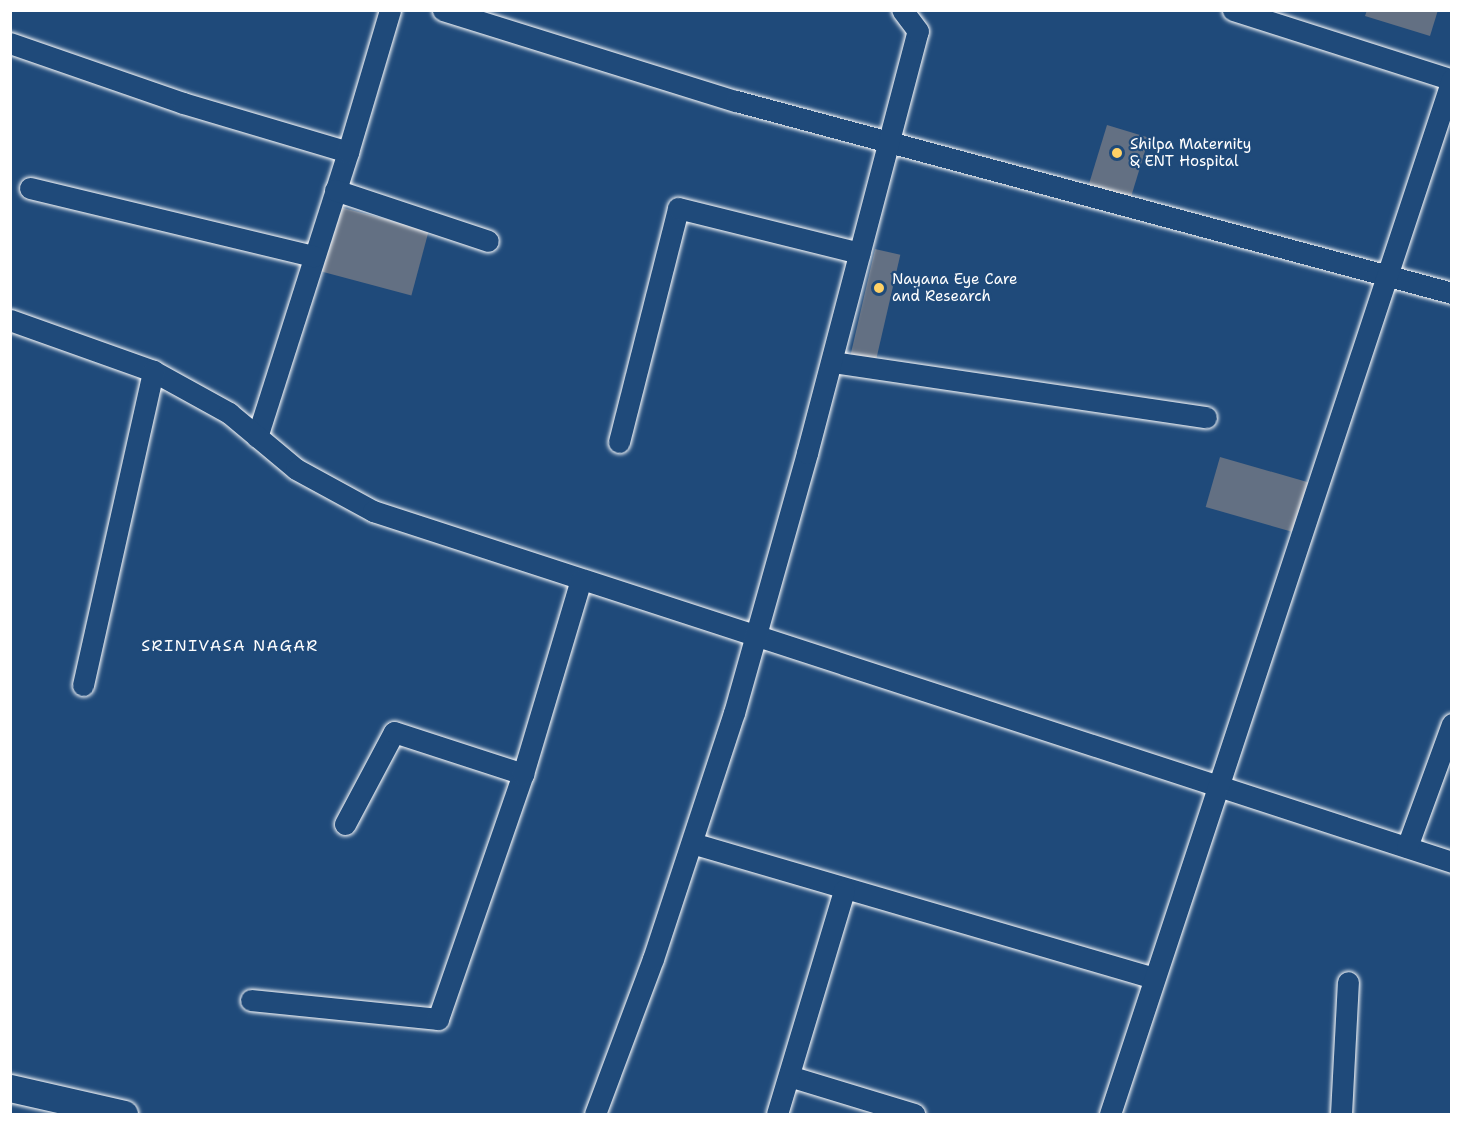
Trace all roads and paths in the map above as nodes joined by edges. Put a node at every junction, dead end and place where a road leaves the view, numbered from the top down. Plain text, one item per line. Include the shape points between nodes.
1 (390, 10) edge
2 (443, 10) edge
3 (902, 10) edge
4 (1233, 10) edge
5 (10, 43) edge
6 (1451, 80) edge
7 (889, 141) junction
8 (348, 152) junction
9 (30, 188) dead end
10 (335, 190) junction
11 (488, 241) dead end
12 (860, 252) junction
13 (314, 256) junction
14 (1388, 275) junction
15 (1452, 293) edge
16 (10, 320) edge
17 (832, 362) junction
18 (153, 371) junction
19 (1206, 417) dead end
20 (257, 437) junction
21 (619, 442) dead end
22 (580, 580) junction
23 (756, 637) junction
24 (83, 684) dead end
25 (1452, 724) edge
26 (523, 774) junction
27 (1220, 787) junction
28 (345, 824) dead end
29 (692, 843) junction
30 (1407, 847) junction
31 (1452, 862) edge
32 (844, 890) junction
33 (1154, 978) junction
34 (1348, 982) dead end
35 (251, 1000) dead end
36 (789, 1076) junction
37 (10, 1088) edge
38 (124, 1114) edge
39 (595, 1114) edge
40 (777, 1114) edge
41 (914, 1114) edge
42 (1110, 1114) edge
43 (1341, 1114) edge

1 - 8 street
2 - 7 street via 736,101
3 - 7 street via 918,31
4 - 6 street
5 - 8 street via 194,107
6 - 14 street
7 - 12 street
7 - 14 street
8 - 10 street
9 - 13 street
10 - 11 street
10 - 13 street
12 - 17 street
12 - 21 street via 678,208
13 - 20 street
14 - 15 street
14 - 27 street
16 - 18 street
17 - 19 street
17 - 23 street
18 - 20 street via 229,413
18 - 24 street
20 - 22 street via 296,469 373,511
22 - 23 street
22 - 26 street
23 - 27 street
23 - 29 street
25 - 30 street
26 - 28 street via 394,732
26 - 35 street via 438,1019
27 - 30 street
27 - 33 street
29 - 32 street
29 - 39 street
30 - 31 street
32 - 33 street
32 - 36 street
33 - 42 street
34 - 43 street
36 - 40 street
36 - 41 street
37 - 38 street

